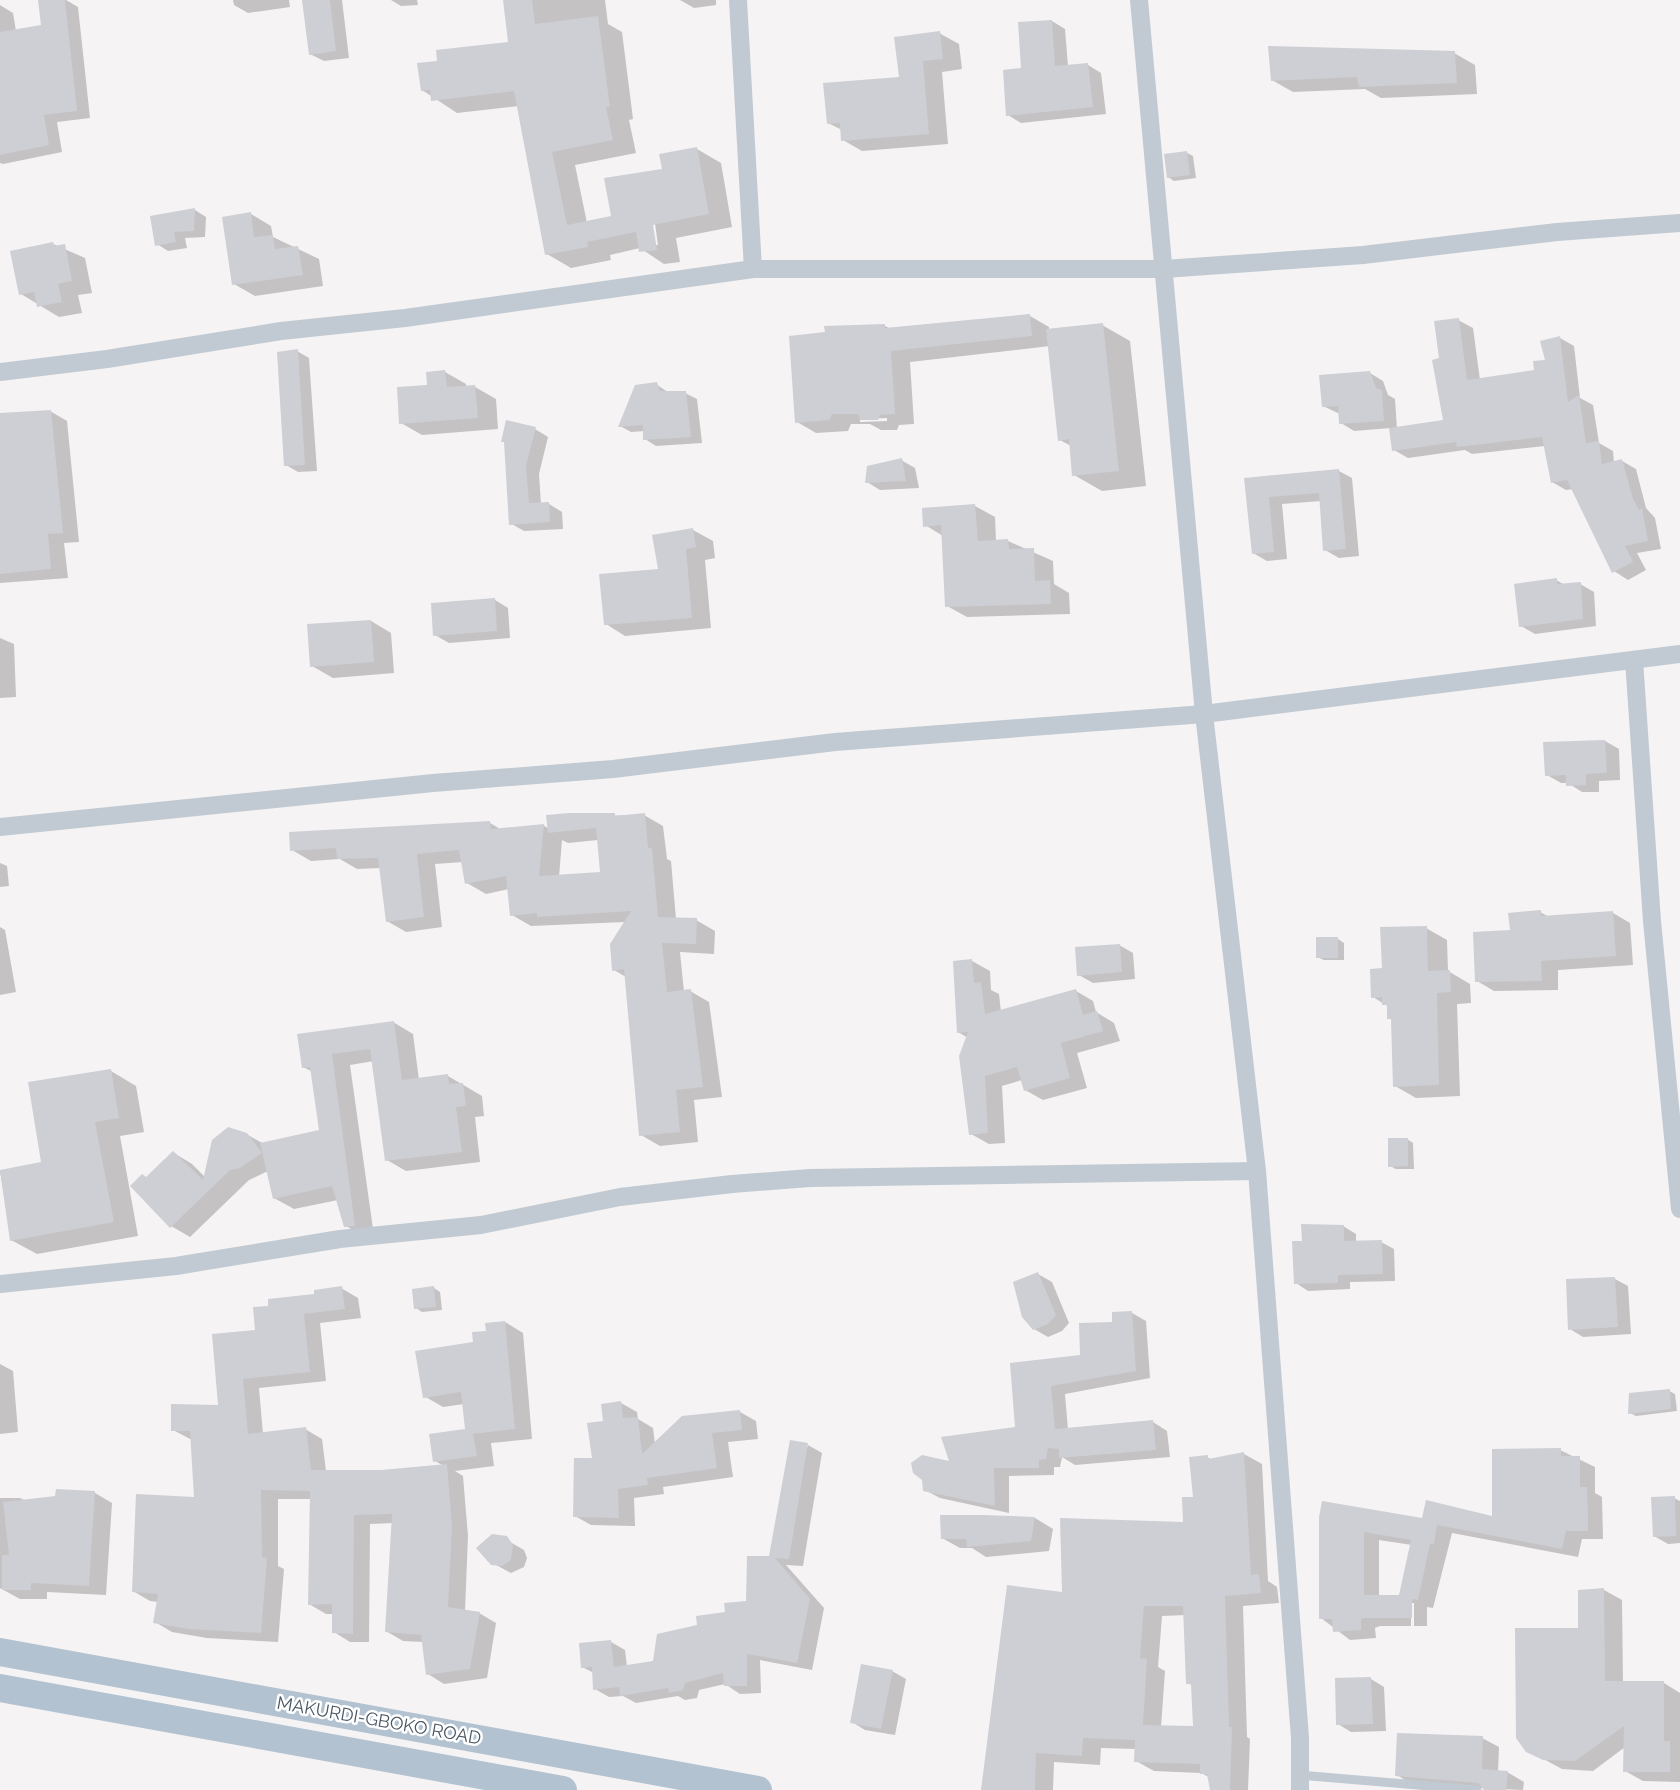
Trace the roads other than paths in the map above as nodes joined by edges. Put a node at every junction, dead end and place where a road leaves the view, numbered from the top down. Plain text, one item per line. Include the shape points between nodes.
1 (738, 0) edge
2 (1139, 0) edge
3 (1680, 222) edge
4 (754, 269) junction
5 (1164, 269) junction
6 (0, 372) edge
7 (1680, 654) edge
8 (1634, 660) junction
9 (1204, 714) junction
10 (0, 827) edge
11 (1258, 1171) junction
12 (1680, 1209) edge
13 (0, 1284) edge
14 (0, 1652) edge
15 (0, 1688) edge
16 (1299, 1782) edge
17 (563, 1790) edge
18 (758, 1790) edge
19 (1477, 1790) edge

1 - 4 street
2 - 5 street
3 - 5 street via 1363,255
4 - 5 street
4 - 6 street
5 - 9 street
7 - 8 street
8 - 9 street
8 - 12 street via 1652,921
9 - 10 street via 835,743 613,769
9 - 11 street
11 - 13 street via 810,1178 732,1184 620,1197 481,1225 340,1238 176,1266
11 - 16 street via 1300,1738
14 - 18 main road, MAKURDI-GBOKO ROAD
15 - 17 main road
16 - 19 lane

